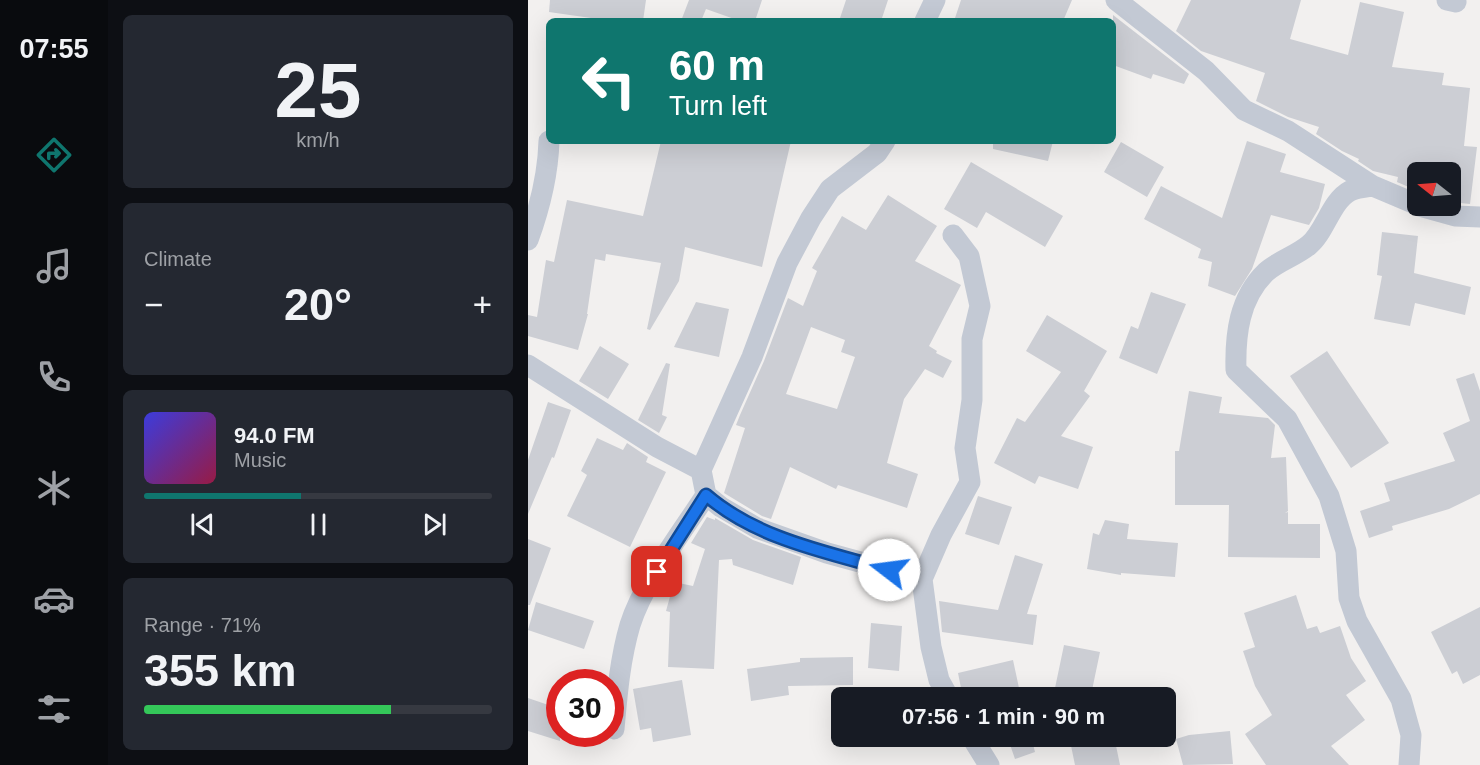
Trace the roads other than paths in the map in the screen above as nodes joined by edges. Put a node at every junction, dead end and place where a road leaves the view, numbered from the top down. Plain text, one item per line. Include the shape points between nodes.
1 (935, 0) edge
2 (1116, 0) edge
3 (926, 18) edge
4 (549, 144) edge
5 (883, 144) edge
6 (1373, 186) junction
7 (1407, 200) edge
8 (1455, 216) edge
9 (1480, 217) edge
10 (953, 235) dead end
11 (528, 240) edge
12 (528, 365) edge
13 (701, 470) junction
14 (706, 495) junction
15 (922, 579) junction
16 (621, 669) edge
17 (943, 687) edge
18 (978, 747) edge
19 (989, 765) edge
20 (1409, 765) edge

1 - 3 street
2 - 6 street via 1206,71 1244,110 1288,130
4 - 11 street
5 - 13 street via 830,189 811,218 787,263 752,357
6 - 7 street
6 - 20 street via 1350,191 1334,207 1309,245 1266,273 1247,299 1239,320 1236,370 1287,419 1329,496 1346,551 1349,598 1357,621 1401,699 1411,735
8 - 9 street
10 - 15 street via 969,256 980,306 972,339 972,400 965,448 970,482
12 - 13 street via 657,447
13 - 14 street
14 - 15 street via 748,523 791,541
14 - 16 street via 645,592 630,624
15 - 17 street via 931,648
18 - 19 street

